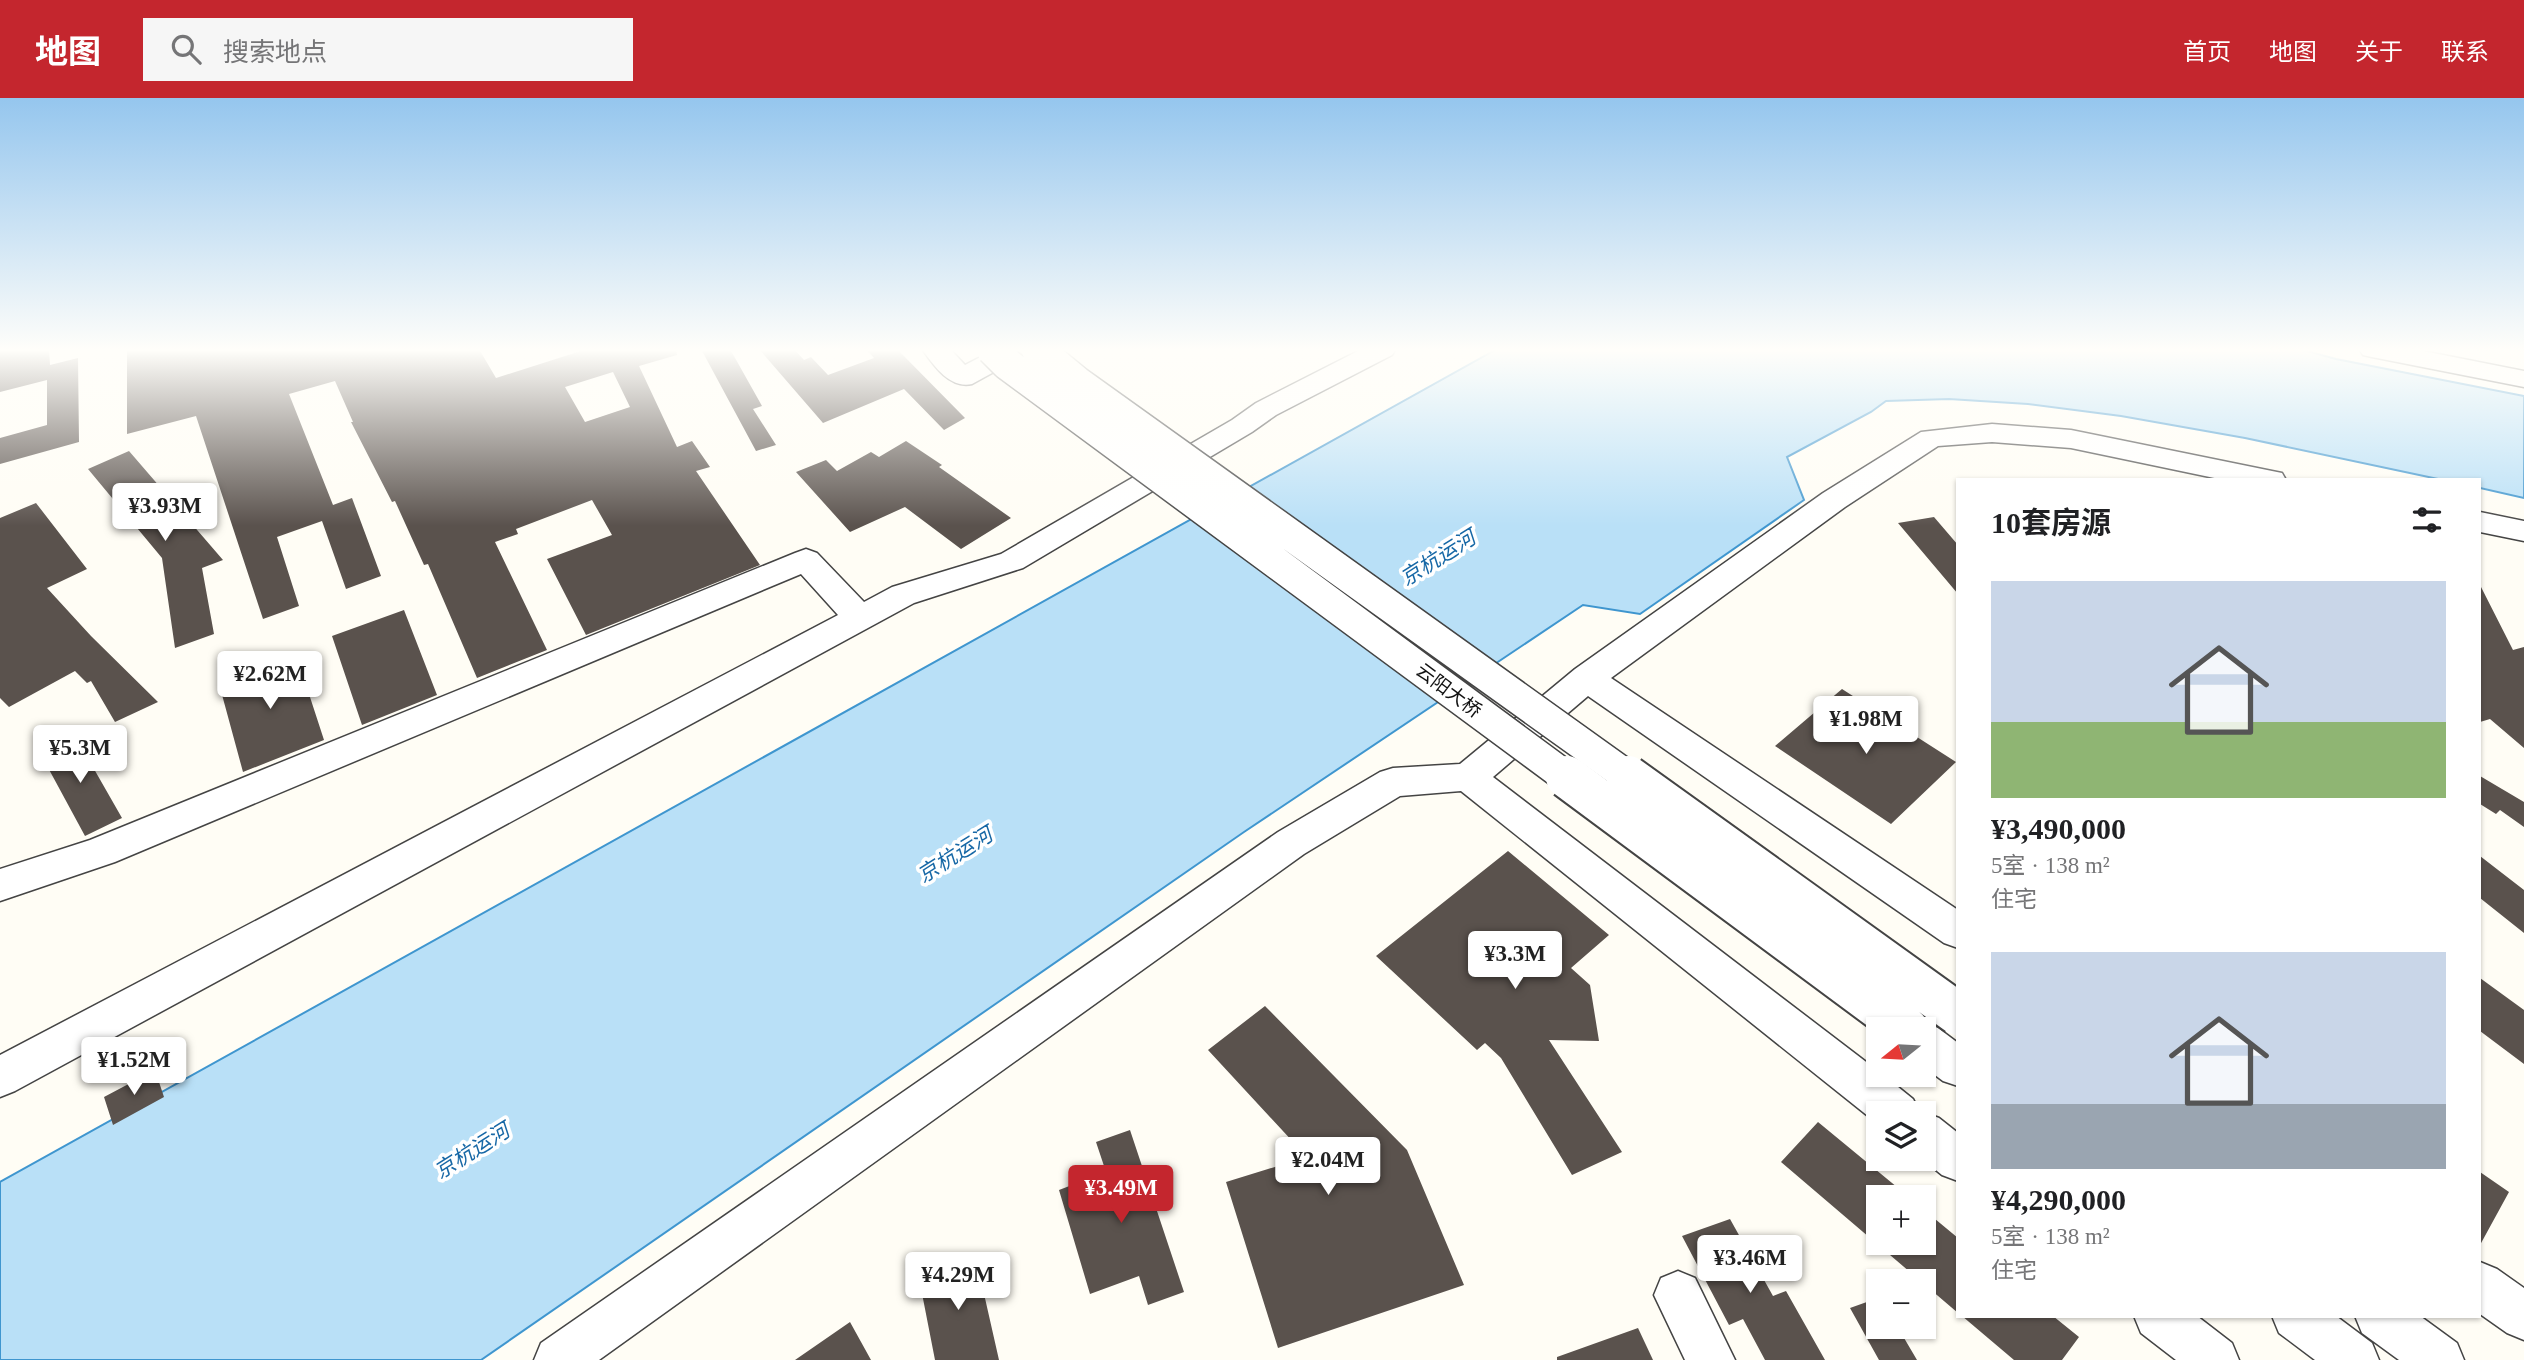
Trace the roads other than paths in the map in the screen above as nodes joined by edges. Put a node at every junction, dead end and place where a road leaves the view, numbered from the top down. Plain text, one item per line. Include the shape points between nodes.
1 (1067, 408) edge
2 (1113, 408) edge
3 (1268, 408) edge
4 (2262, 478) edge
5 (2481, 522) edge
6 (2524, 531) edge
7 (860, 618) junction
8 (1587, 678) junction
9 (1468, 777) junction
10 (0, 885) edge
11 (1956, 930) edge
12 (1956, 1012) edge
13 (1891, 1017) edge
14 (1936, 1051) edge
15 (1956, 1066) edge
16 (0, 1077) edge
17 (1883, 1101) edge
18 (1936, 1143) edge
19 (1956, 1158) edge
20 (2481, 1287) edge
21 (1678, 1295) dead end
22 (2524, 1316) edge
23 (2161, 1318) edge
24 (2299, 1318) edge
25 (2382, 1318) edge
26 (558, 1360) edge
27 (1711, 1360) edge
28 (2214, 1360) edge
29 (2355, 1360) edge
30 (2440, 1360) edge

1 - 13 street, 云阳大桥, bridge
2 - 12 street, 云阳大桥, bridge
3 - 7 street via 1012,561 903,595
4 - 8 street via 2071,439 1992,433 1931,438 1834,500
5 - 6 street
7 - 10 street via 806,560 102,851
7 - 16 street
8 - 9 street
8 - 11 street
9 - 17 street
9 - 26 street via 1393,782 1291,843
14 - 15 street
18 - 19 street
20 - 22 street
21 - 27 street
23 - 28 street
24 - 29 street
25 - 30 street

